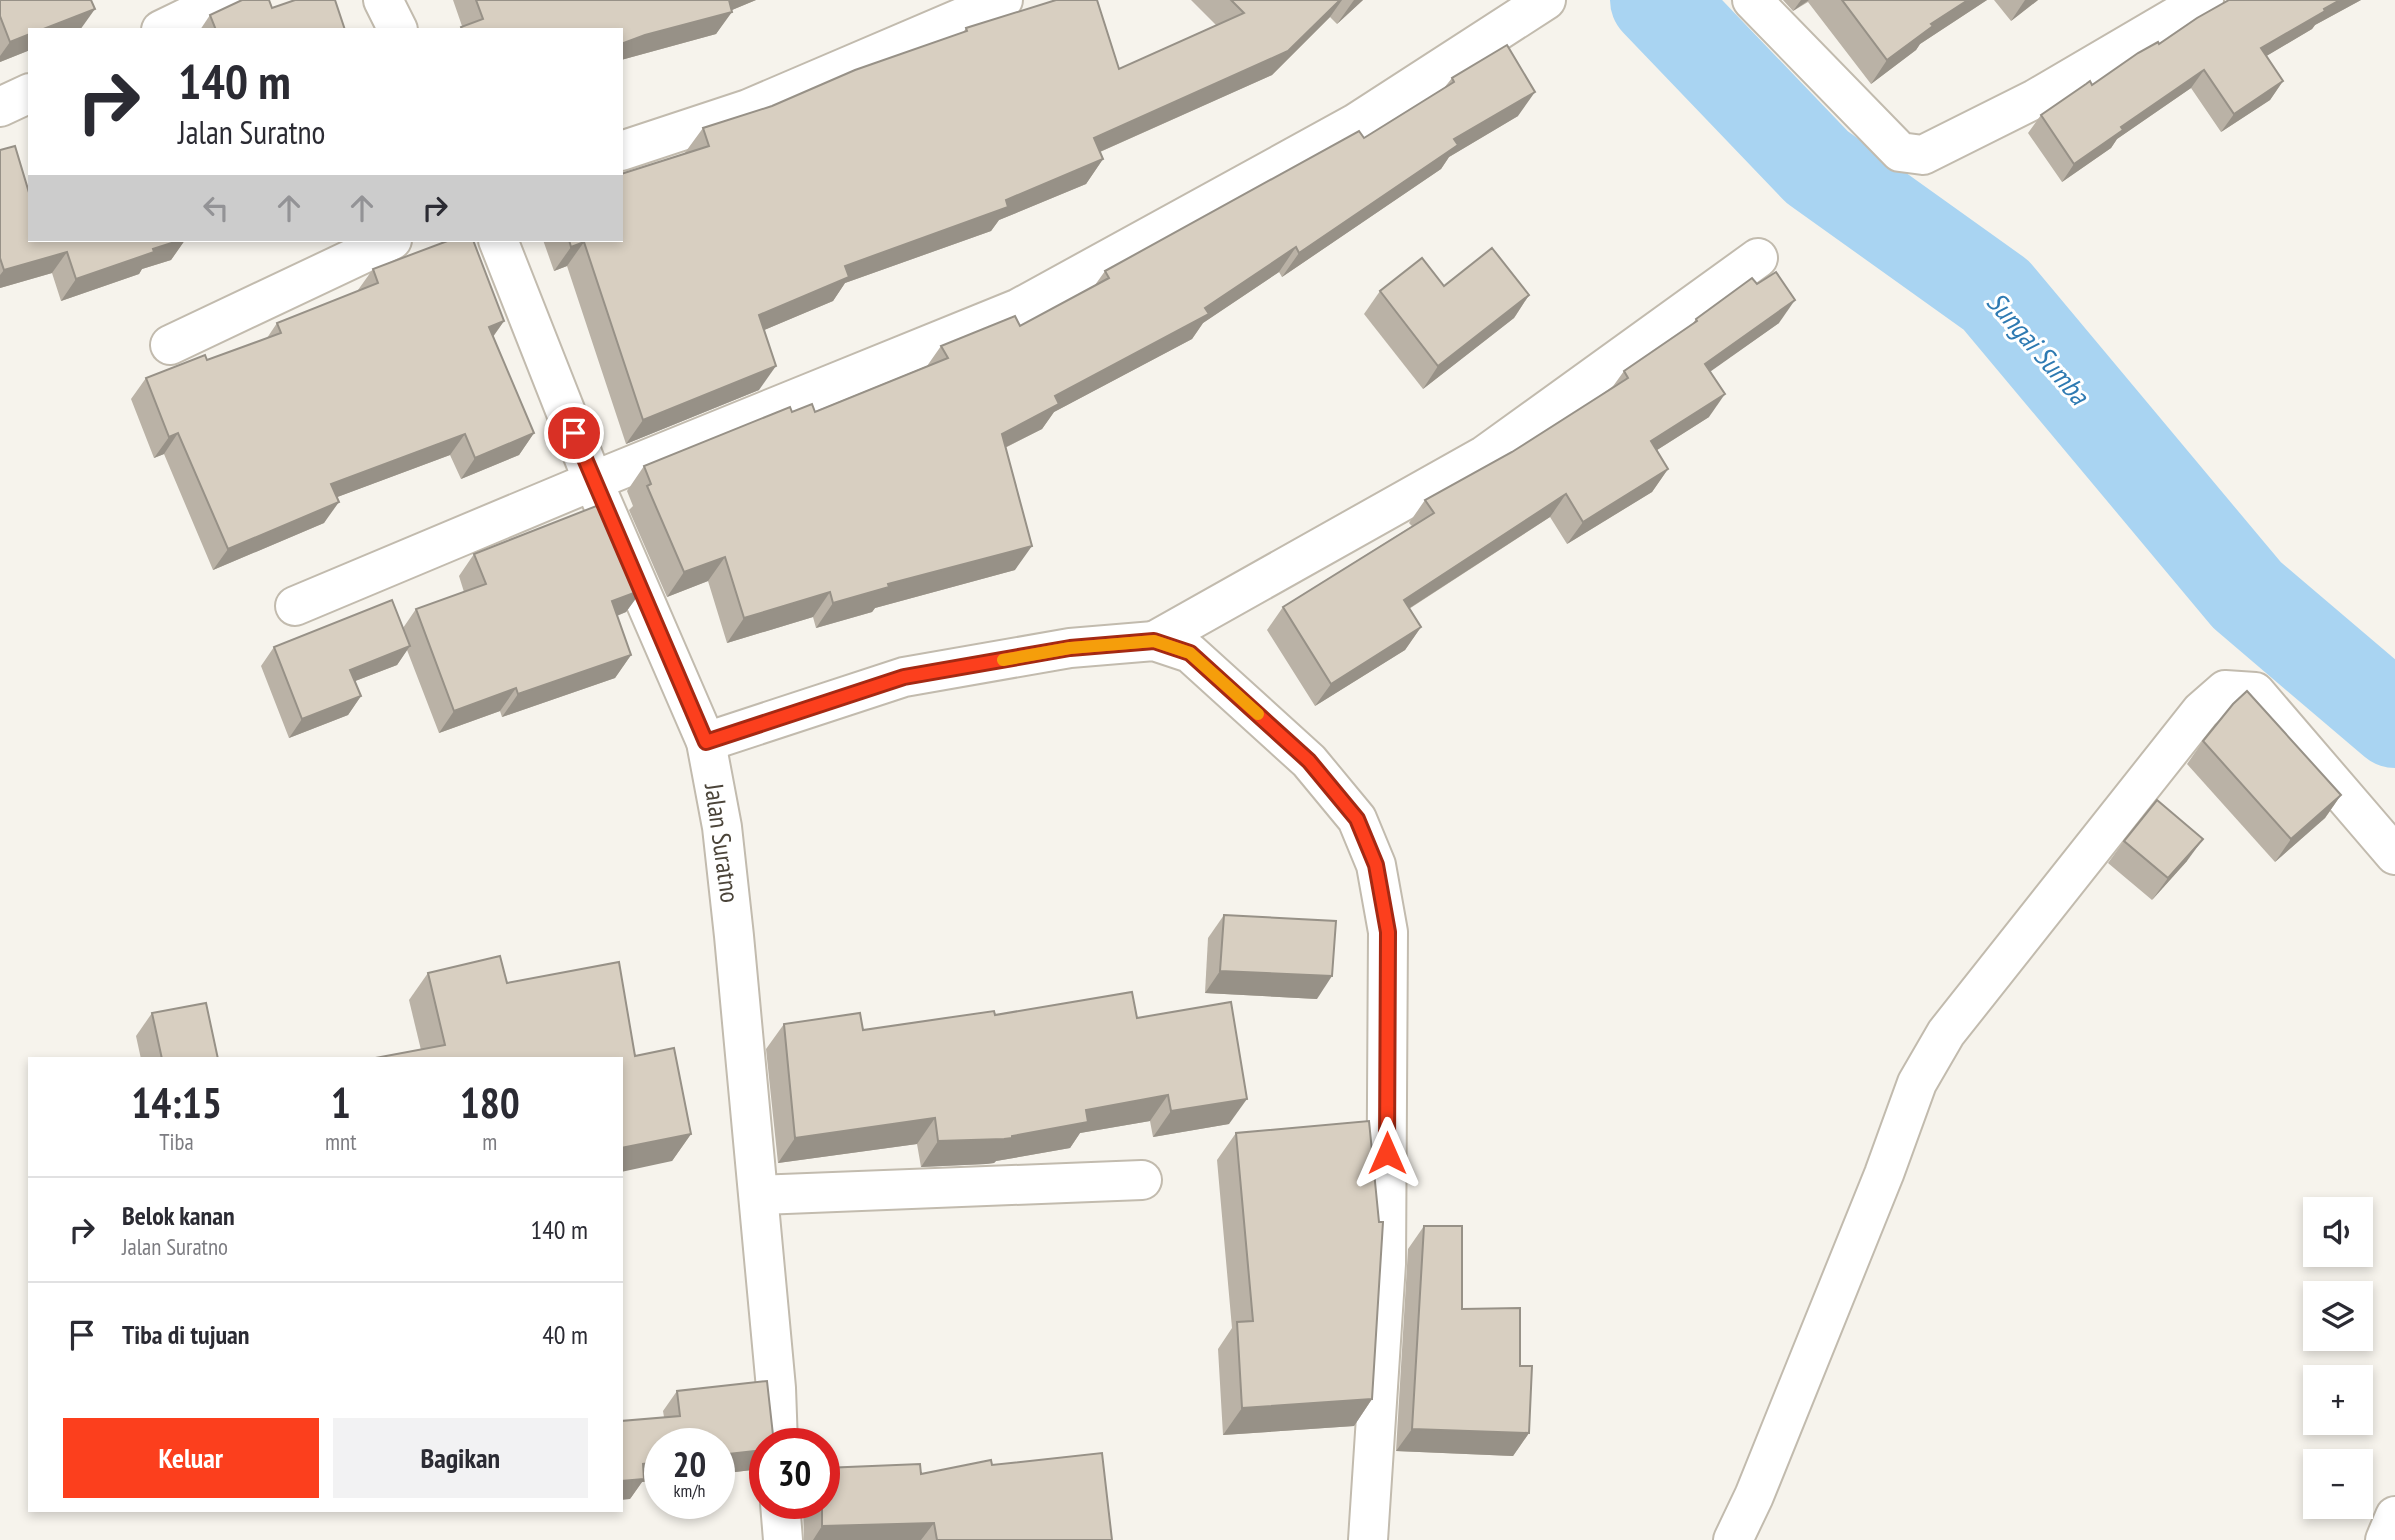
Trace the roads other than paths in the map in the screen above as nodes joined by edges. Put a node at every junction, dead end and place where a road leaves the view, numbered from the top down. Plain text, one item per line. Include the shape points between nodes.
1 (223, 0) edge
2 (383, 0) edge
3 (1003, 0) edge
4 (1752, 0) edge
5 (2204, 0) edge
6 (1543, 1) edge
7 (165, 28) edge
8 (397, 28) edge
9 (28, 94) edge
10 (0, 107) edge
11 (623, 150) edge
12 (388, 242) edge
13 (499, 242) edge
14 (1758, 258) dead end
15 (170, 345) dead end
16 (593, 481) junction
17 (295, 606) dead end
18 (1154, 641) junction
19 (706, 742) junction
20 (2395, 855) edge
21 (1142, 1180) dead end
22 (760, 1195) junction
23 (777, 1428) edge
24 (2395, 1516) edge
25 (781, 1519) edge
26 (783, 1540) edge
27 (1368, 1540) edge
28 (1733, 1540) edge
29 (2385, 1540) edge

1 - 7 street
2 - 8 street
3 - 11 street via 748,108
4 - 5 street via 1900,152 1923,155 2035,99
6 - 16 street via 1356,122 1020,309
9 - 10 street
12 - 15 street
13 - 16 street, Jalan Suratno
14 - 18 street via 1485,455
16 - 17 street
16 - 19 street, Jalan Suratno
18 - 19 street via 1070,648 904,677
18 - 27 street via 1190,653 1309,761 1357,819 1376,865 1388,932 1386,1264
19 - 22 street, Jalan Suratno via 723,840
20 - 28 street via 2255,692 2225,690 2202,711 1946,1033 1917,1083
21 - 22 street
22 - 23 street, Jalan Suratno
24 - 29 street
25 - 26 street

